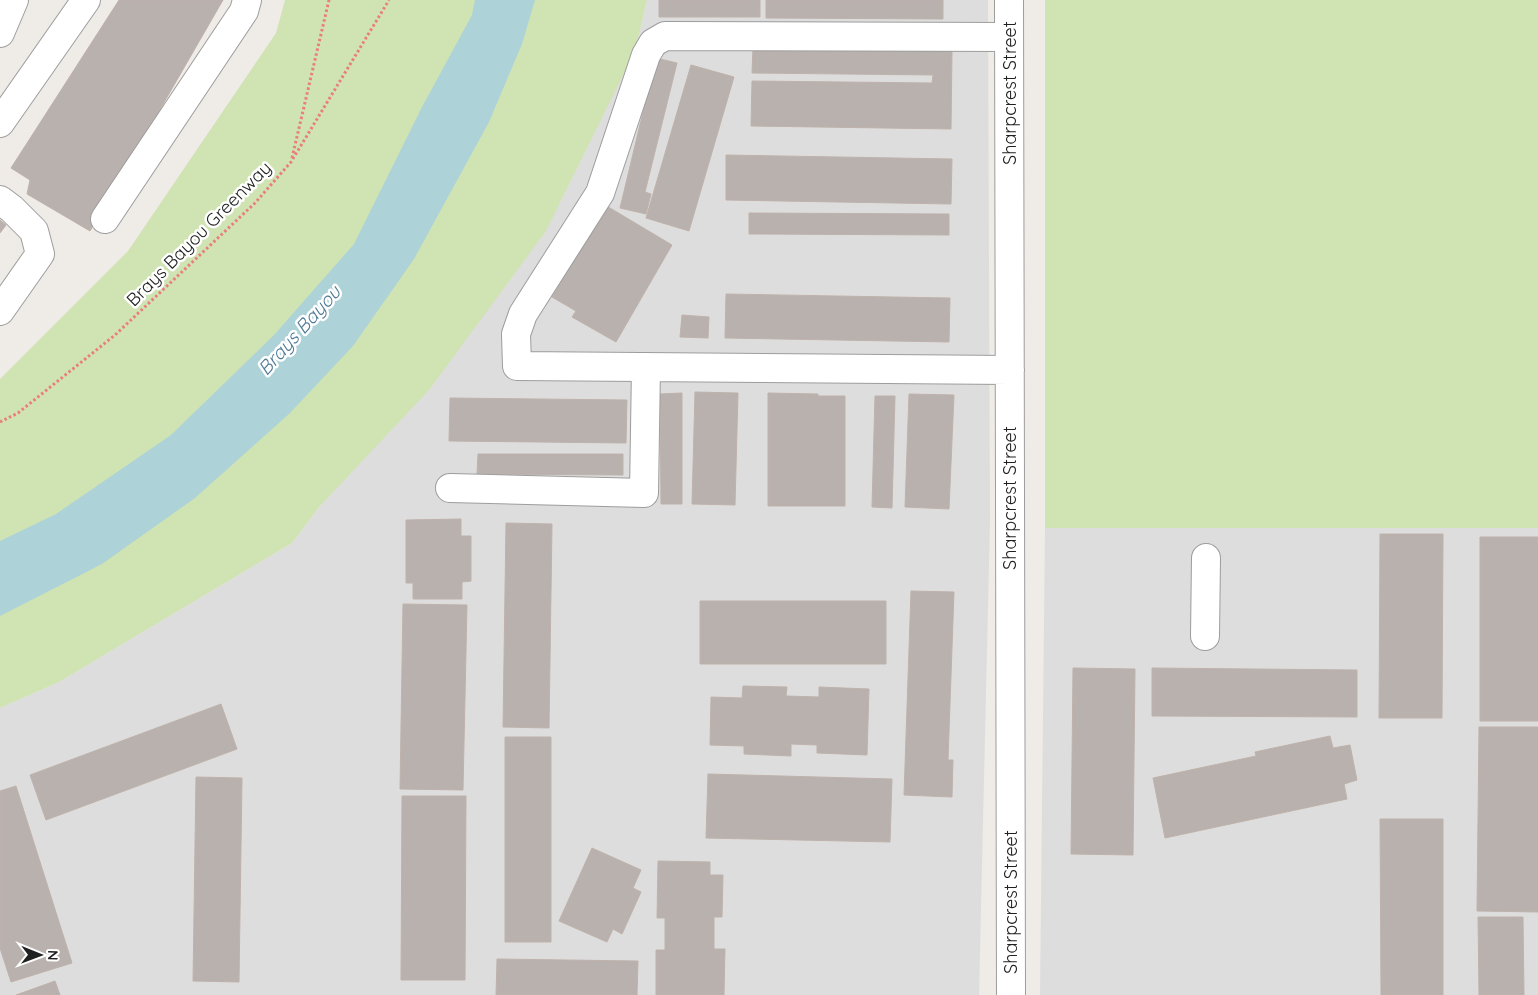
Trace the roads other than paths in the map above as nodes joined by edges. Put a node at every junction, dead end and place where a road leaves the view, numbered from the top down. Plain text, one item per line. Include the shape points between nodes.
1 (14, 0) edge
2 (86, 0) edge
3 (247, 0) edge
4 (1009, 0) edge
5 (0, 33) edge
6 (1009, 37) junction
7 (2, 118) edge
8 (0, 200) edge
9 (105, 219) dead end
10 (0, 311) edge
11 (646, 367) junction
12 (1010, 370) junction
13 (450, 488) dead end
14 (1206, 558) dead end
15 (1205, 636) dead end
16 (1011, 995) edge

1 - 5 street
2 - 7 street
3 - 9 street via 244,10
4 - 6 street, Sharpcrest Street
6 - 11 street via 666,36 653,43 646,55 600,193 523,314 516,334 517,366
6 - 12 street, Sharpcrest Street
8 - 10 street via 34,231 40,254
11 - 12 street
11 - 13 street via 644,493
12 - 16 street, Sharpcrest Street
14 - 15 street

